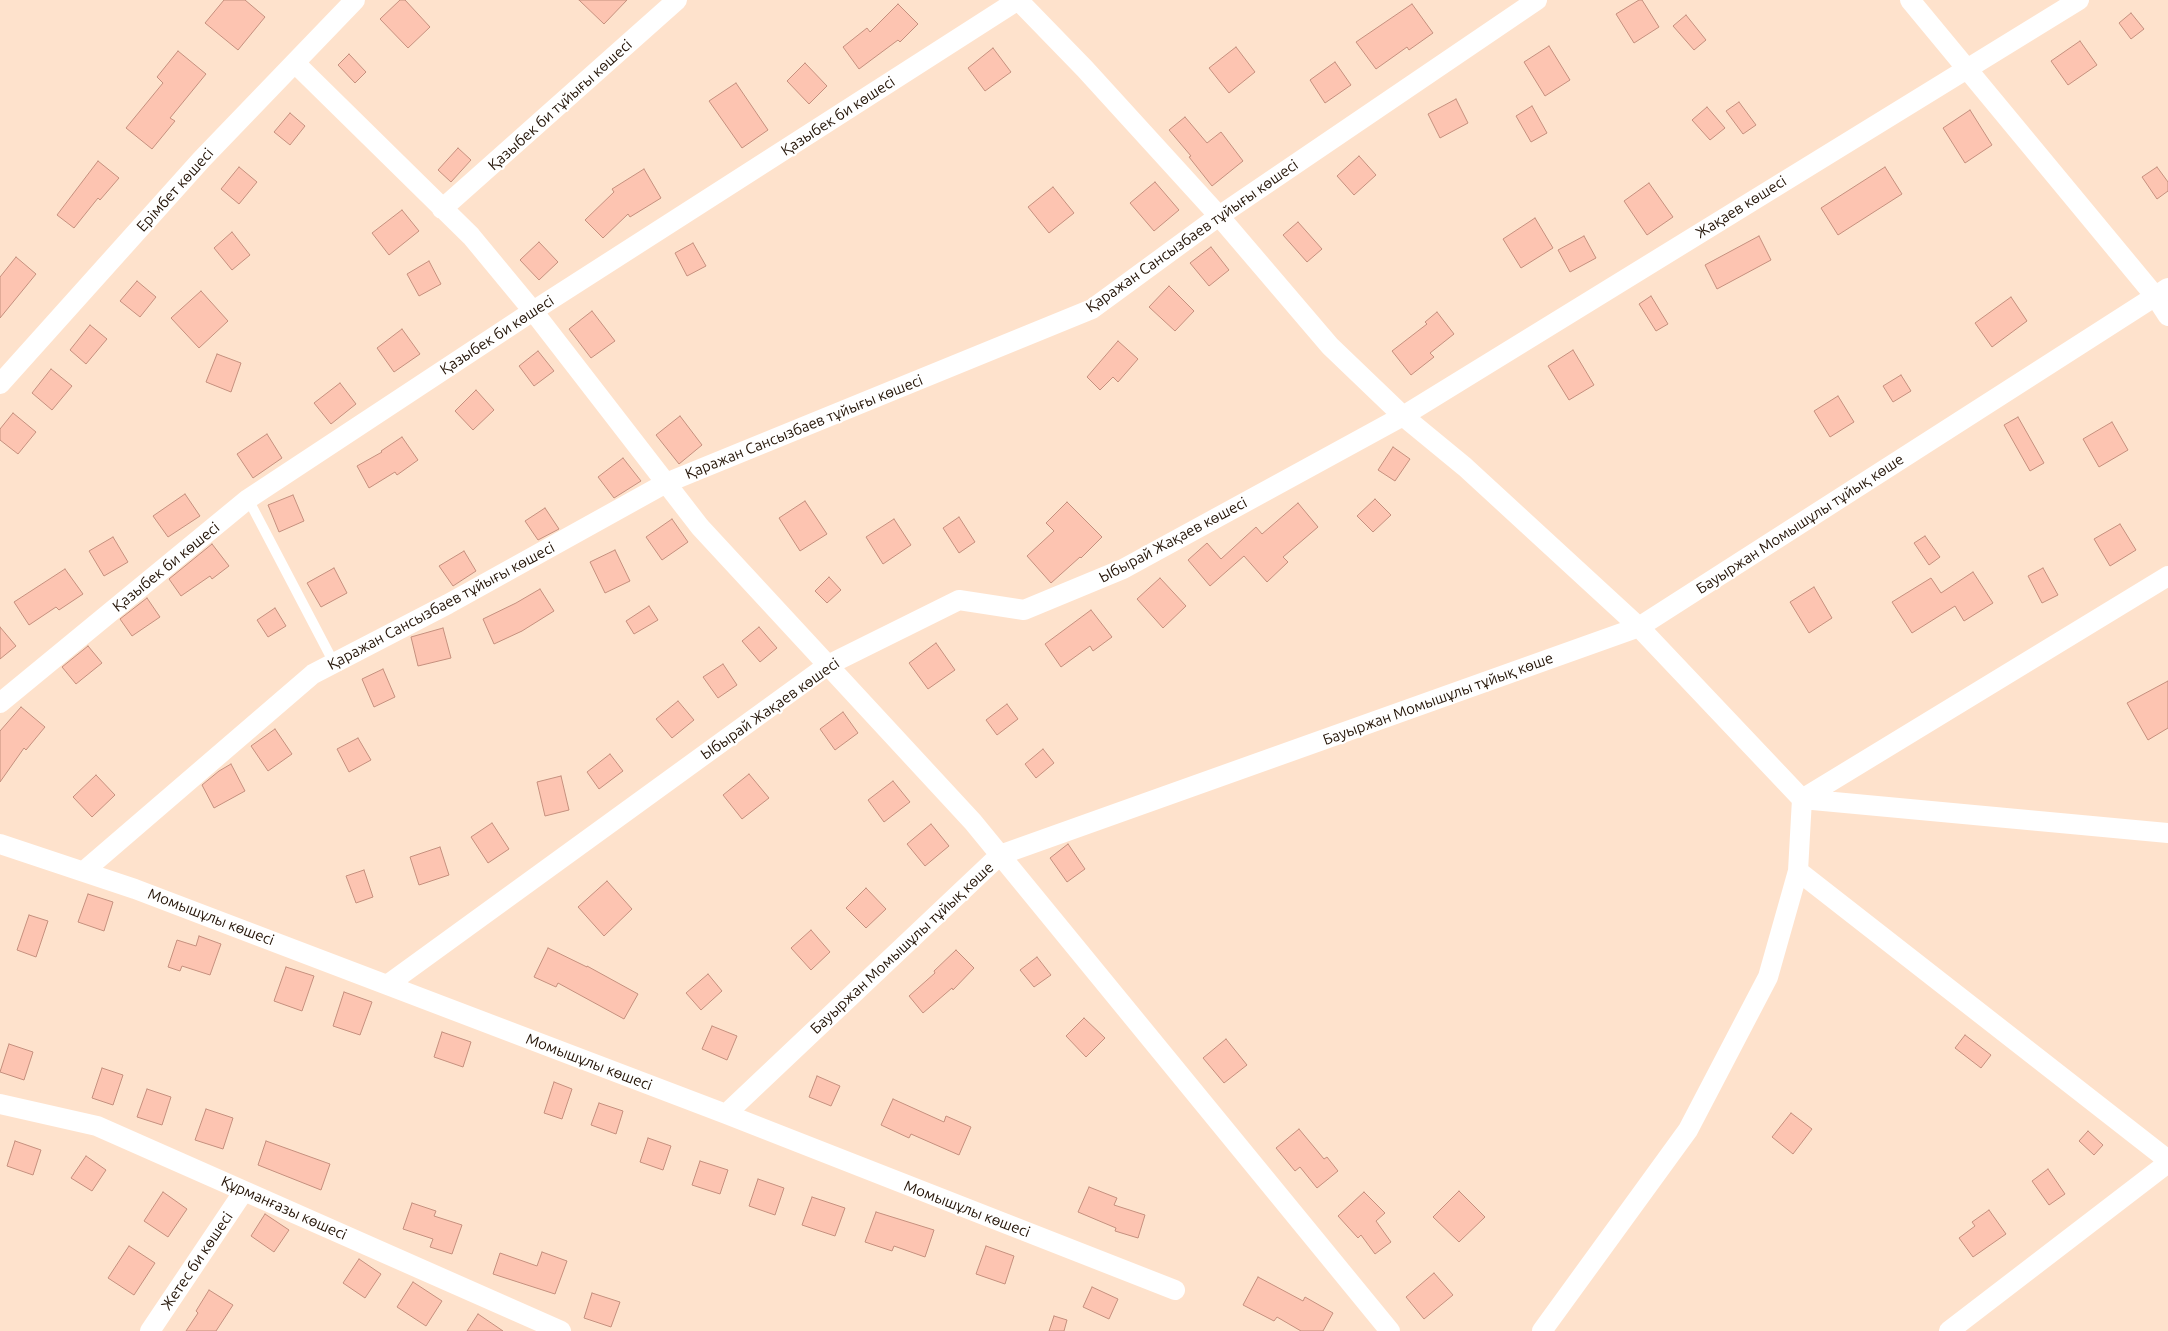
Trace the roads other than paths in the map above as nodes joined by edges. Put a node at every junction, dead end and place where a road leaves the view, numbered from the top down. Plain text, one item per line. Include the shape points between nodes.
1 (355, 0) edge
2 (677, 0) edge
3 (1018, 0) edge
4 (1537, 0) edge
5 (1910, 0) edge
6 (2079, 0) edge
7 (295, 64) junction
8 (1967, 69) junction
9 (442, 210) junction
10 (1219, 216) junction
11 (2162, 292) edge
12 (533, 311) junction
13 (2168, 316) edge
14 (0, 384) edge
15 (1403, 416) junction
16 (666, 483) junction
17 (248, 499) junction
18 (2168, 576) edge
19 (1638, 627) junction
20 (334, 663) junction
21 (828, 665) junction
22 (0, 703) edge
23 (1802, 799) junction
24 (2168, 834) edge
25 (0, 844) edge
26 (1000, 855) junction
27 (1798, 871) junction
28 (84, 872) junction
29 (387, 985) junction
30 (0, 1104) edge
31 (726, 1114) junction
32 (2168, 1162) edge
33 (244, 1191) junction
34 (1175, 1290) dead end
35 (150, 1331) edge
36 (561, 1331) edge
37 (1390, 1331) edge
38 (1542, 1331) edge
39 (1949, 1331) edge

1 - 7 street, Ерімбет көшесі
2 - 9 street, Қазыбек би тұйығы көшесі
3 - 10 street
3 - 12 street, Қазыбек би көшесі
4 - 10 street, Қаражан Сансызбаев тұйығы көшесі
5 - 8 street
6 - 8 street, Жақаев көшесі
7 - 9 street
7 - 14 street, Ерімбет көшесі via 202,159
8 - 11 street
8 - 15 street, Жақаев көшесі
9 - 12 street via 471,236
10 - 15 street via 1330,346
10 - 16 street, Қаражан Сансызбаев тұйығы көшесі via 1092,309
11 - 13 street
11 - 19 street, Бауыржан Момышұлы тұйық көше
12 - 16 street
12 - 17 street, Қазыбек би көшесі
15 - 19 street via 1466,467
15 - 21 street, Ыбырай Жақаев көшесі via 1123,569 1024,610 959,600
16 - 20 street, Қаражан Сансызбаев тұйығы көшесі
16 - 21 street via 700,527
17 - 20 lane
17 - 22 street, Қазыбек би көшесі
18 - 23 street
19 - 23 street
19 - 26 street, Бауыржан Момышұлы тұйық көше
20 - 28 street, Қаражан Сансызбаев тұйығы көшесі via 313,674
21 - 26 street
21 - 29 street, Ыбырай Жақаев көшесі
23 - 24 street
23 - 27 street
25 - 28 street, Момышұлы көшесі
26 - 31 street, Бауыржан Момышұлы тұйық көше
26 - 37 street
27 - 32 street
27 - 38 street via 1768,977 1688,1130
28 - 29 street, Момышұлы көшесі via 135,888
29 - 31 street, Момышұлы көшесі
30 - 33 street, Құрманғазы көшесі via 98,1126
31 - 34 street, Момышұлы көшесі
32 - 39 street
33 - 35 street, Жетес би көшесі
33 - 36 street, Құрманғазы көшесі

